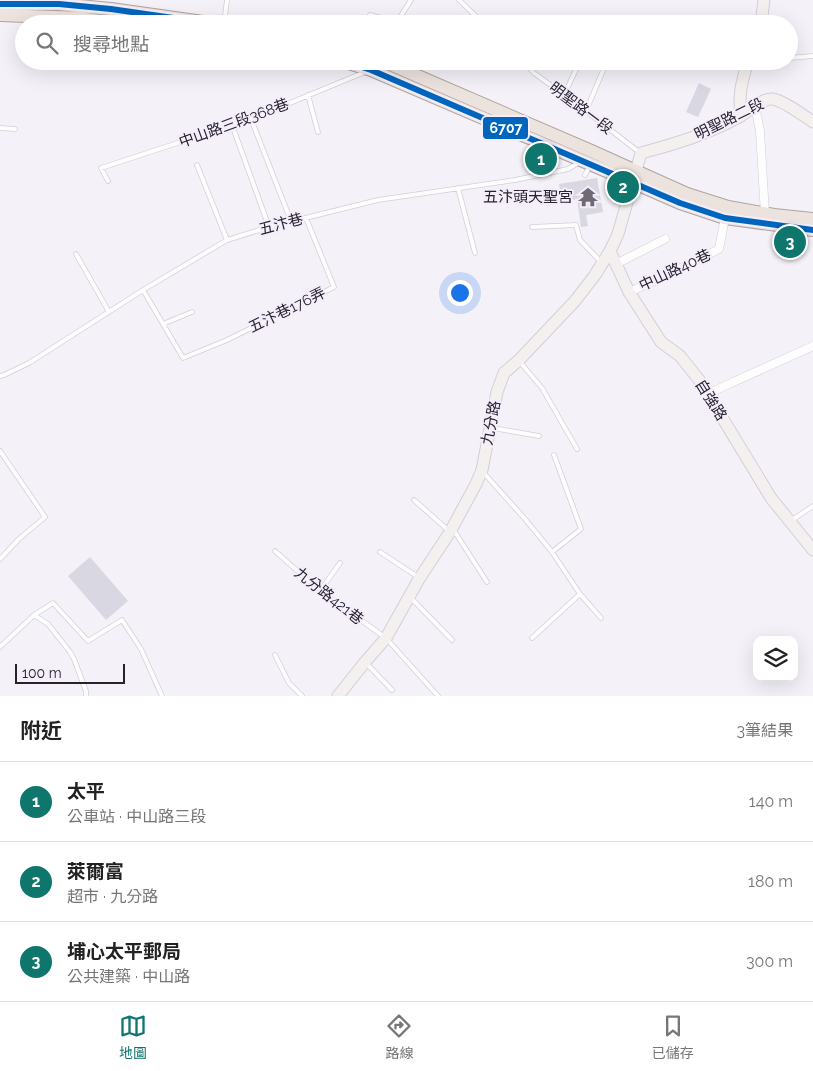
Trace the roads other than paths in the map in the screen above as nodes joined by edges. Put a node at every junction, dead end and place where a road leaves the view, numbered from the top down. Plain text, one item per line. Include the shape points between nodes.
1 (227, 0) edge
2 (411, 0) edge
3 (459, 0) edge
4 (764, 0) edge
5 (0, 4) edge
6 (111, 9) junction
7 (0, 15) edge
8 (112, 15) edge
9 (153, 15) edge
10 (225, 15) edge
11 (401, 15) edge
12 (475, 15) edge
13 (762, 15) edge
14 (15, 16) edge
15 (813, 56) edge
16 (798, 57) edge
17 (361, 70) edge
18 (383, 70) edge
19 (400, 70) edge
20 (531, 70) edge
21 (576, 70) edge
22 (603, 70) edge
23 (746, 70) edge
24 (308, 95) junction
25 (564, 95) junction
26 (756, 106) junction
27 (586, 110) junction
28 (741, 116) junction
29 (252, 119) junction
30 (813, 122) edge
31 (232, 125) junction
32 (0, 128) edge
33 (15, 129) dead end
34 (318, 132) dead end
35 (641, 153) junction
36 (586, 163) junction
37 (197, 165) dead end
38 (634, 176) junction
39 (108, 181) dead end
40 (458, 188) junction
41 (765, 214) junction
42 (306, 218) junction
43 (725, 218) junction
44 (813, 219) edge
45 (291, 221) junction
46 (269, 227) junction
47 (532, 227) dead end
48 (813, 230) edge
49 (665, 239) dead end
50 (227, 240) junction
51 (610, 251) junction
52 (475, 253) dead end
53 (76, 254) dead end
54 (602, 263) junction
55 (616, 264) junction
56 (143, 290) junction
57 (628, 292) junction
58 (109, 312) junction
59 (192, 312) dead end
60 (163, 324) junction
61 (813, 346) edge
62 (519, 360) junction
63 (0, 376) edge
64 (707, 394) junction
65 (491, 427) junction
66 (539, 436) dead end
67 (576, 449) dead end
68 (0, 451) edge
69 (554, 456) dead end
70 (482, 470) junction
71 (414, 500) dead end
72 (813, 506) edge
73 (790, 522) junction
74 (451, 530) junction
75 (813, 550) edge
76 (274, 551) dead end
77 (380, 552) dead end
78 (552, 552) junction
79 (0, 559) edge
80 (340, 564) dead end
81 (420, 579) junction
82 (488, 582) dead end
83 (320, 591) junction
84 (580, 594) junction
85 (409, 596) junction
86 (34, 615) junction
87 (601, 618) dead end
88 (386, 638) junction
89 (532, 638) dead end
90 (452, 640) dead end
91 (0, 647) edge
92 (275, 655) dead end
93 (365, 662) junction
94 (392, 690) dead end
95 (341, 695) edge
96 (86, 696) edge
97 (162, 696) edge
98 (302, 696) edge
99 (438, 696) edge

1 - 10 lane
2 - 11 lane
3 - 12 lane
4 - 13 street
5 - 6 main road via 59,4
6 - 8 main road
6 - 9 main road
7 - 14 main road
15 - 16 lane
17 - 24 lane, 中山路三段368巷
18 - 36 main road
19 - 36 main road
20 - 25 lane, 明聖路一段
21 - 25 lane
22 - 27 lane
23 - 28 street via 739,105
24 - 29 lane, 中山路三段368巷
24 - 34 lane
25 - 27 lane, 明聖路一段
26 - 28 street, 明聖路二段
26 - 30 street, 明聖路二段 via 773,99
26 - 41 street
27 - 35 lane, 明聖路一段
28 - 35 street, 明聖路二段 via 676,144
29 - 31 lane, 中山路三段368巷
29 - 45 lane
31 - 39 lane, 中山路三段368巷 via 101,168
31 - 46 lane
32 - 33 lane
35 - 38 street, 九分路
36 - 38 main road
36 - 40 lane, 五汴巷 via 569,170
37 - 50 lane
38 - 41 main road via 728,207
38 - 43 main road via 680,204
38 - 51 street, 九分路
40 - 42 lane, 五汴巷 via 378,200
40 - 52 lane
41 - 44 main road
42 - 45 lane, 五汴巷
42 - 60 lane, 五汴巷176弄 via 334,287 183,358
43 - 48 main road
43 - 57 street, 中山路40巷 via 719,249
45 - 46 lane, 五汴巷
46 - 50 lane, 五汴巷
47 - 54 lane via 576,225 580,240
49 - 55 street
50 - 56 lane, 五汴巷
51 - 54 street, 九分路
51 - 55 street, 自強路
53 - 58 lane
54 - 62 street, 九分路 via 575,302
55 - 57 street, 自強路
56 - 58 lane, 五汴巷
56 - 60 lane
57 - 64 street, 自強路 via 661,342 680,356
58 - 63 lane, 五汴巷 via 30,363
59 - 60 lane
61 - 64 street
62 - 65 street, 九分路 via 504,373
62 - 67 lane via 542,388
64 - 73 street, 自強路 via 771,498
65 - 66 lane
65 - 70 street, 九分路
68 - 79 lane via 45,517
69 - 78 lane via 581,529
70 - 74 street, 九分路
70 - 78 lane
71 - 74 lane
72 - 73 lane
73 - 75 street, 自強路
74 - 81 street, 九分路
74 - 82 lane
76 - 83 lane, 九分路421巷
77 - 81 lane
78 - 84 lane
80 - 83 lane
81 - 85 street, 九分路
83 - 88 lane, 九分路421巷
84 - 87 lane
84 - 89 lane
85 - 88 street, 九分路
85 - 90 lane
86 - 91 lane
86 - 96 lane via 48,624 74,659
86 - 97 lane via 53,603 88,641 122,620 141,649
88 - 93 street, 九分路
88 - 99 lane, 九分路421巷
92 - 98 lane via 290,683
93 - 94 lane
93 - 95 street, 九分路

